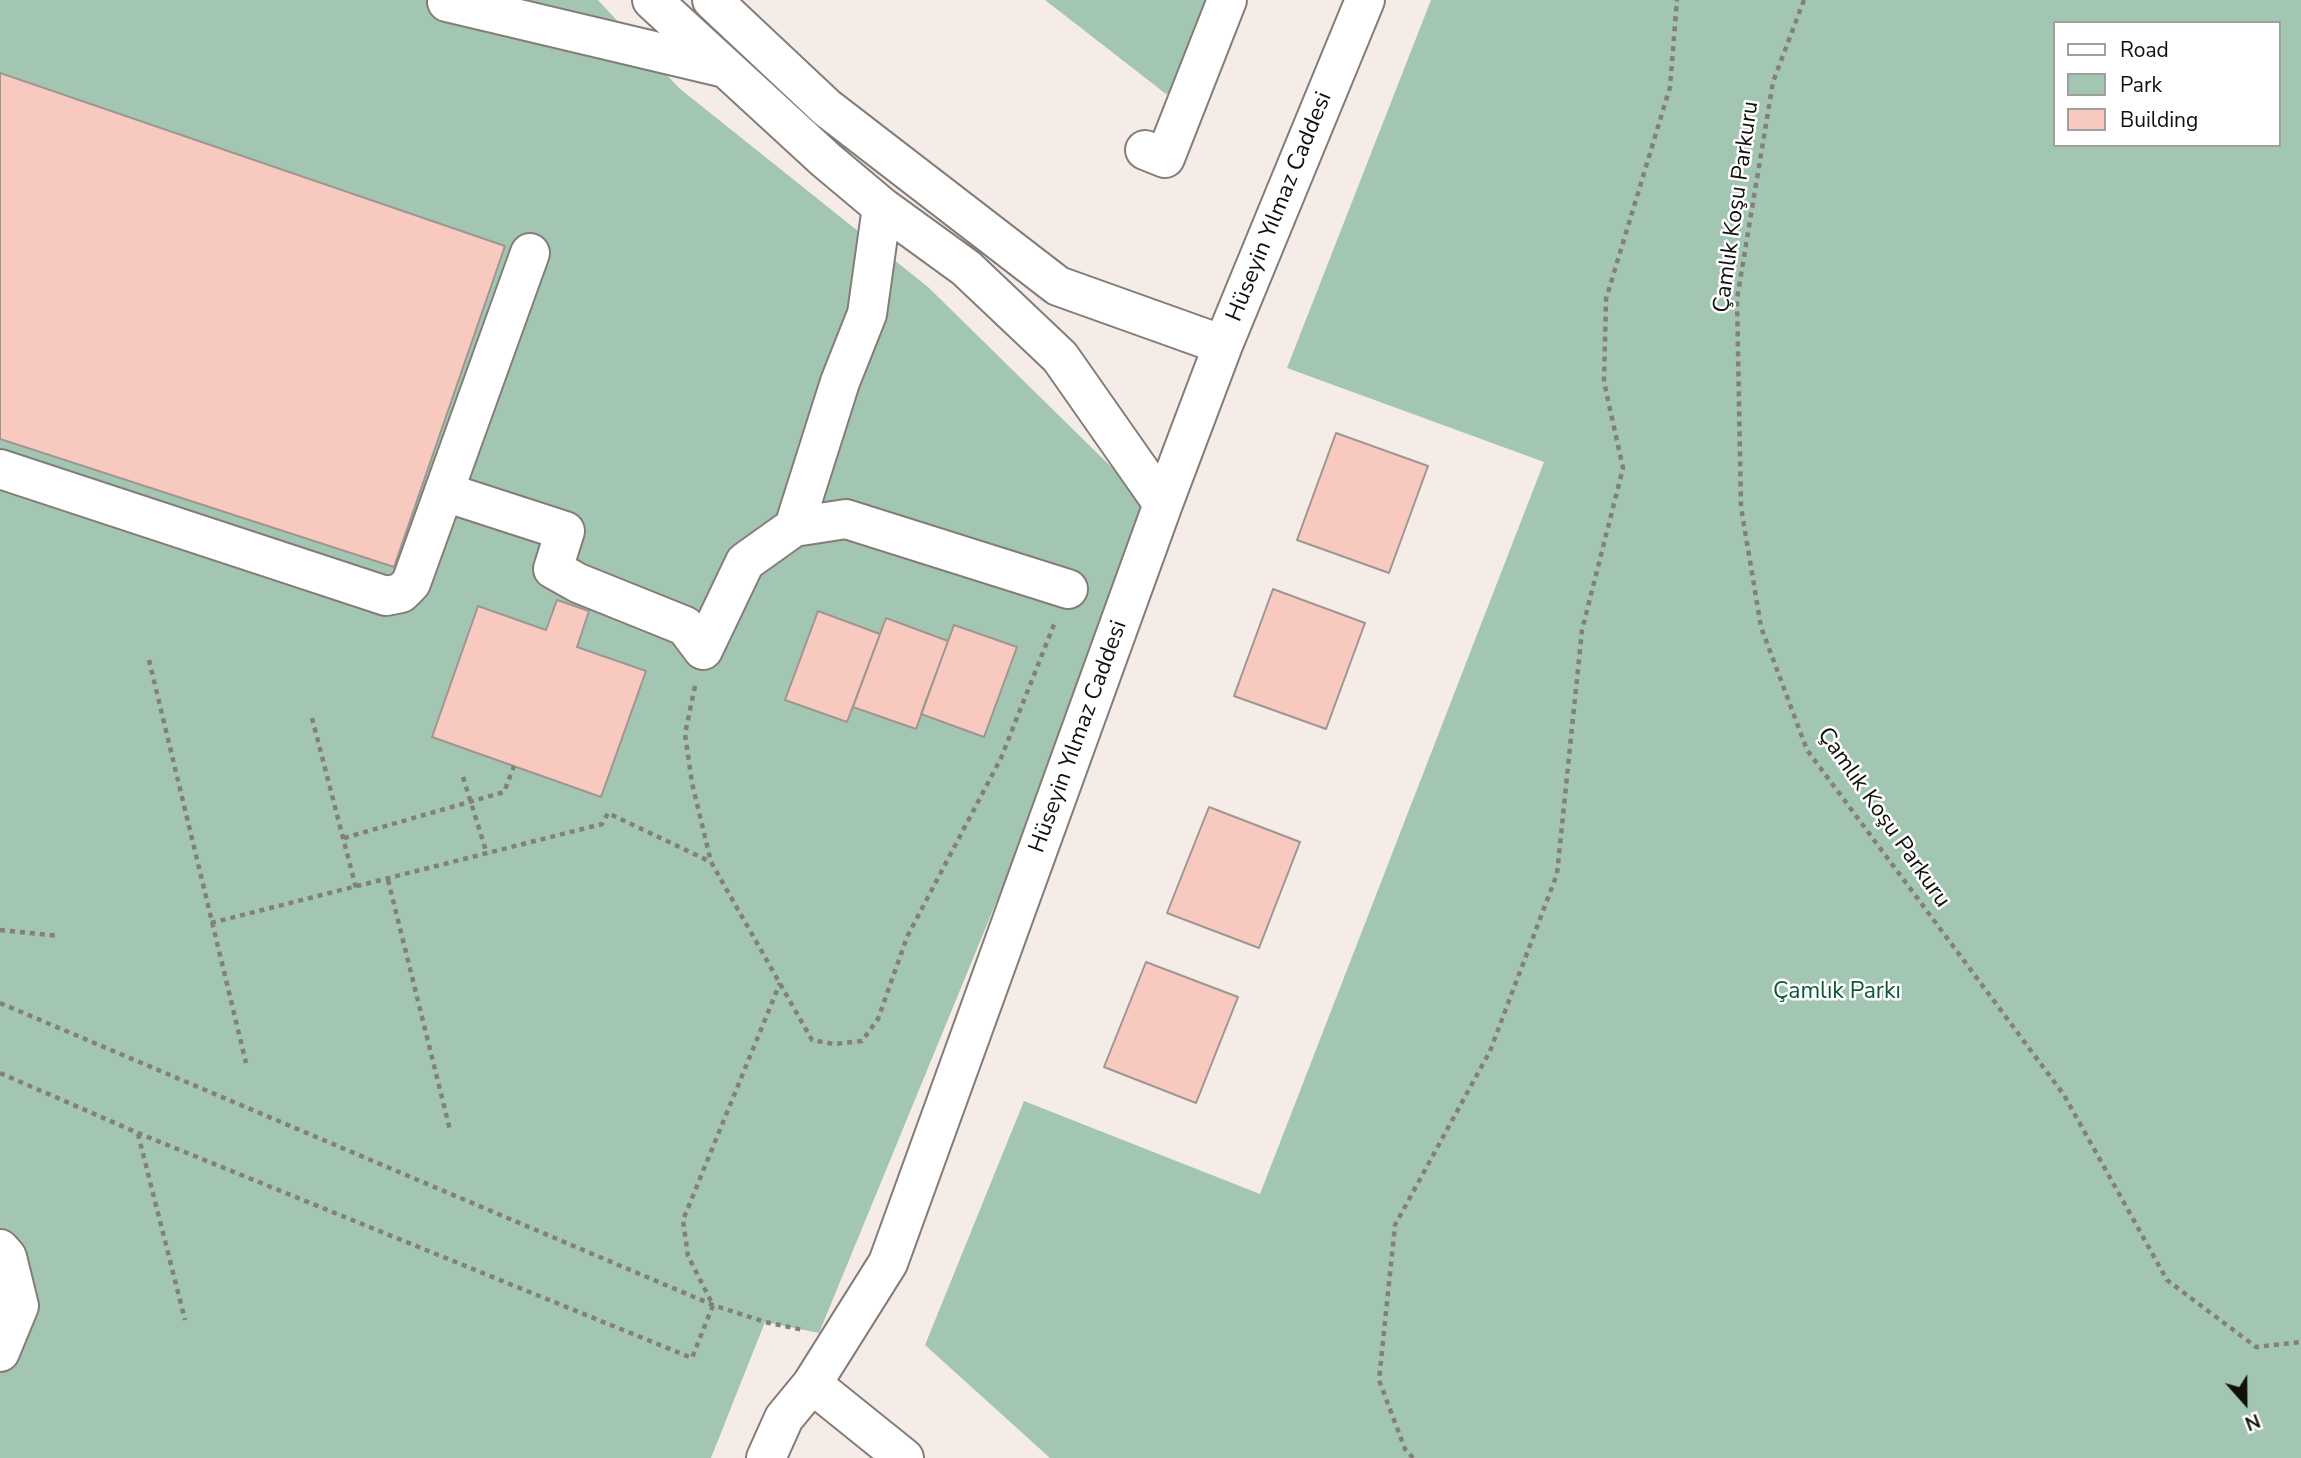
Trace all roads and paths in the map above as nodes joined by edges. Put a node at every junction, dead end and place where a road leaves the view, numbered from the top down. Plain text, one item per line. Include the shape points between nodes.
1 (652, 0) edge
2 (712, 0) edge
3 (1227, 0) edge
4 (1365, 0) edge
5 (1677, 0) edge
6 (1804, 0) edge
7 (447, 2) edge
8 (723, 67) junction
9 (1145, 150) dead end
10 (882, 207) junction
11 (530, 253) dead end
12 (1223, 345) junction
13 (0, 469) edge
14 (457, 496) dead end
15 (1163, 504) junction
16 (794, 527) junction
17 (1068, 589) joint
18 (703, 650) junction
19 (149, 660) dead end
20 (312, 718) dead end
21 (514, 766) dead end
22 (463, 776) dead end
23 (473, 803) junction
24 (344, 838) junction
25 (487, 854) junction
26 (711, 862) junction
27 (388, 880) junction
28 (356, 888) junction
29 (211, 923) junction
30 (0, 930) edge
31 (60, 936) dead end
32 (780, 983) junction
33 (0, 1003) edge
34 (246, 1063) dead end
35 (0, 1073) edge
36 (450, 1130) dead end
37 (138, 1133) junction
38 (0, 1249) edge
39 (713, 1305) junction
40 (185, 1320) dead end
41 (2301, 1342) edge
42 (0, 1352) edge
43 (821, 1368) junction
44 (766, 1458) edge
45 (904, 1458) edge
46 (1413, 1458) edge

1 - 8 street
2 - 12 street via 827,108 1058,286
3 - 9 street via 1165,158
4 - 12 street, Hüseyin Yılmaz Caddesi
5 - 46 path via 1670,87 1606,299 1604,382 1623,468 1582,630 1557,874 1490,1051 1395,1225 1378,1380 1405,1450
6 - 41 path, Çamlık Koşu Parkuru via 1773,82 1737,299 1741,507 1761,626 1807,750 2064,1094 2167,1280 2256,1347
7 - 8 street
8 - 10 street
10 - 15 street via 966,268 1060,357
10 - 16 street via 867,314
11 - 13 street via 411,583 401,593 386,596
12 - 15 street, Hüseyin Yılmaz Caddesi
14 - 18 street via 565,531 552,569 685,626
15 - 43 street, Hüseyin Yılmaz Caddesi via 888,1263
16 - 17 street via 845,519
16 - 18 street via 745,562
17 - 32 path via 1001,758 907,937 878,1019 862,1041 834,1044 812,1040
18 - 26 path via 685,734
19 - 29 path
20 - 24 path
21 - 23 path via 504,792
22 - 23 path
23 - 24 path
23 - 25 path
24 - 28 path
25 - 26 path via 602,824 608,813
25 - 27 path
26 - 32 path
27 - 28 path
27 - 36 path
28 - 29 path
29 - 34 path
30 - 31 path
32 - 39 path via 683,1220 688,1256
33 - 39 path
35 - 37 path
37 - 39 path via 692,1358
37 - 40 path
38 - 42 street via 19,1306
39 - 43 path via 819,1333
43 - 44 street, Hüseyin Yılmaz Caddesi via 784,1418
43 - 45 street

